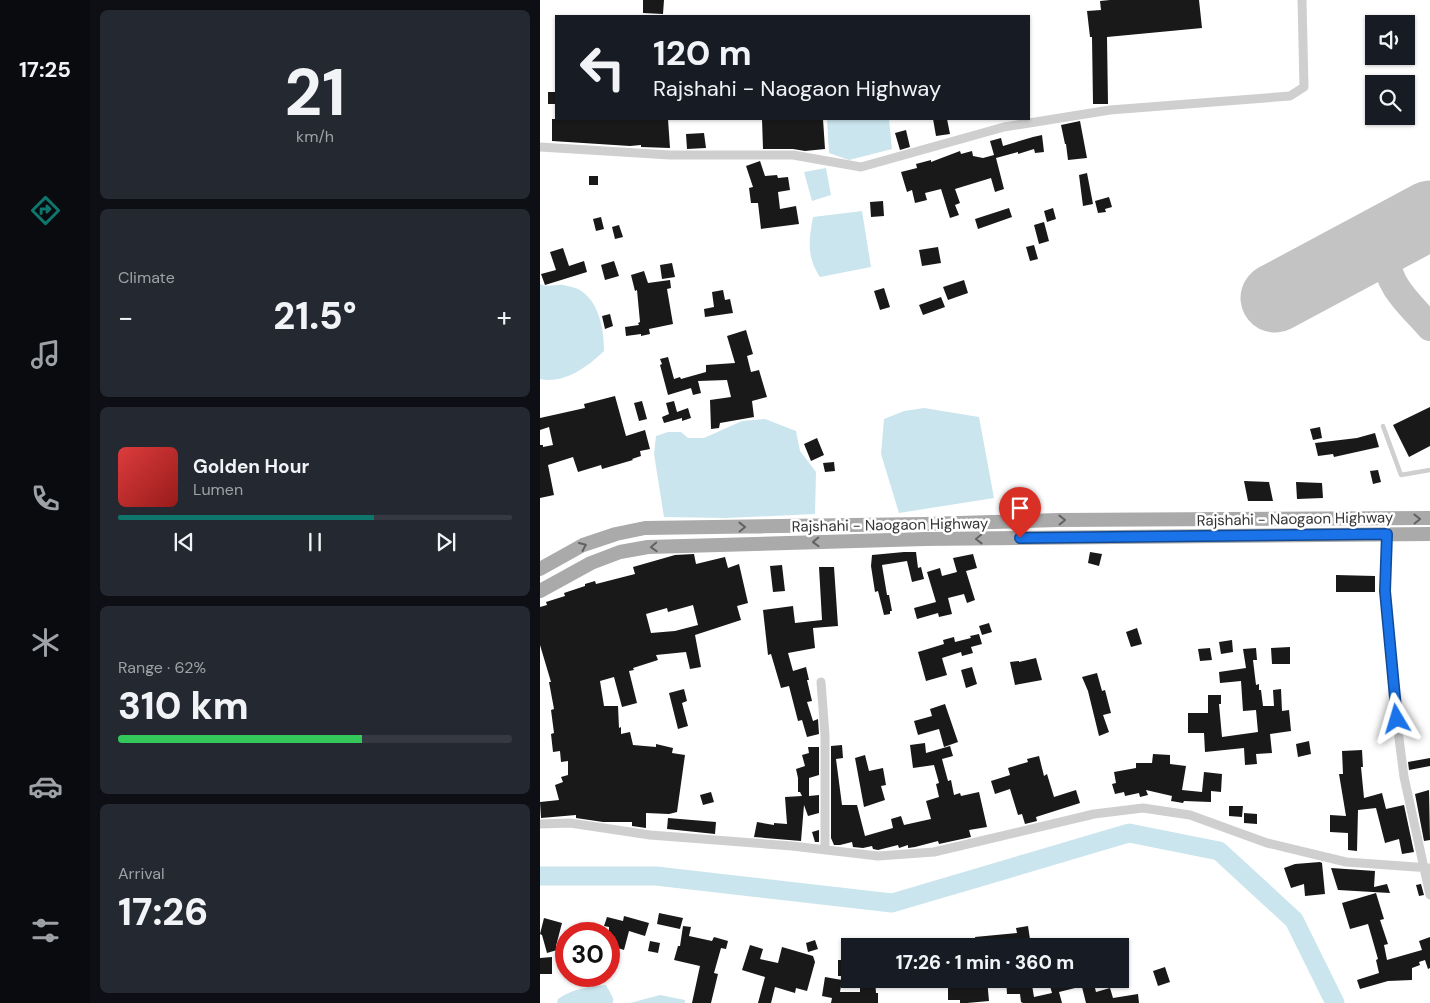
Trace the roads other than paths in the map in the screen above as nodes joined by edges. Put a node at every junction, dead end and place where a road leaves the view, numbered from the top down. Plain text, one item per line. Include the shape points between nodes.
1 (1302, 0) edge
2 (540, 147) edge
3 (1383, 426) dead end
4 (1430, 470) edge
5 (1430, 518) edge
6 (1352, 519) junction
7 (1387, 534) junction
8 (1430, 534) edge
9 (1352, 535) junction
10 (540, 569) edge
11 (540, 591) edge
12 (821, 682) dead end
13 (540, 824) edge
14 (825, 850) junction
15 (1427, 867) edge
16 (1430, 895) edge

1 - 2 street via 1304,87 1290,96 1110,110 1004,127 861,167 793,156 670,155
3 - 4 lane via 1401,476
6 -> 5 main road, Rajshahi - Naogaon Highway
6 - 9 main road
10 -> 6 main road, Rajshahi - Naogaon Highway via 583,545 644,528 1058,520
7 - 8 main road, Rajshahi - Naogaon Highway
7 - 9 main road, Rajshahi - Naogaon Highway
7 - 15 street via 1385,591 1394,699 1404,777
9 -> 11 main road, Rajshahi - Naogaon Highway via 925,539 648,547 620,552
12 - 14 street via 825,735
13 - 14 street via 570,823 650,835
14 - 15 street via 878,856 934,852 1094,814 1143,808 1190,815 1267,843 1346,862
15 - 16 street

